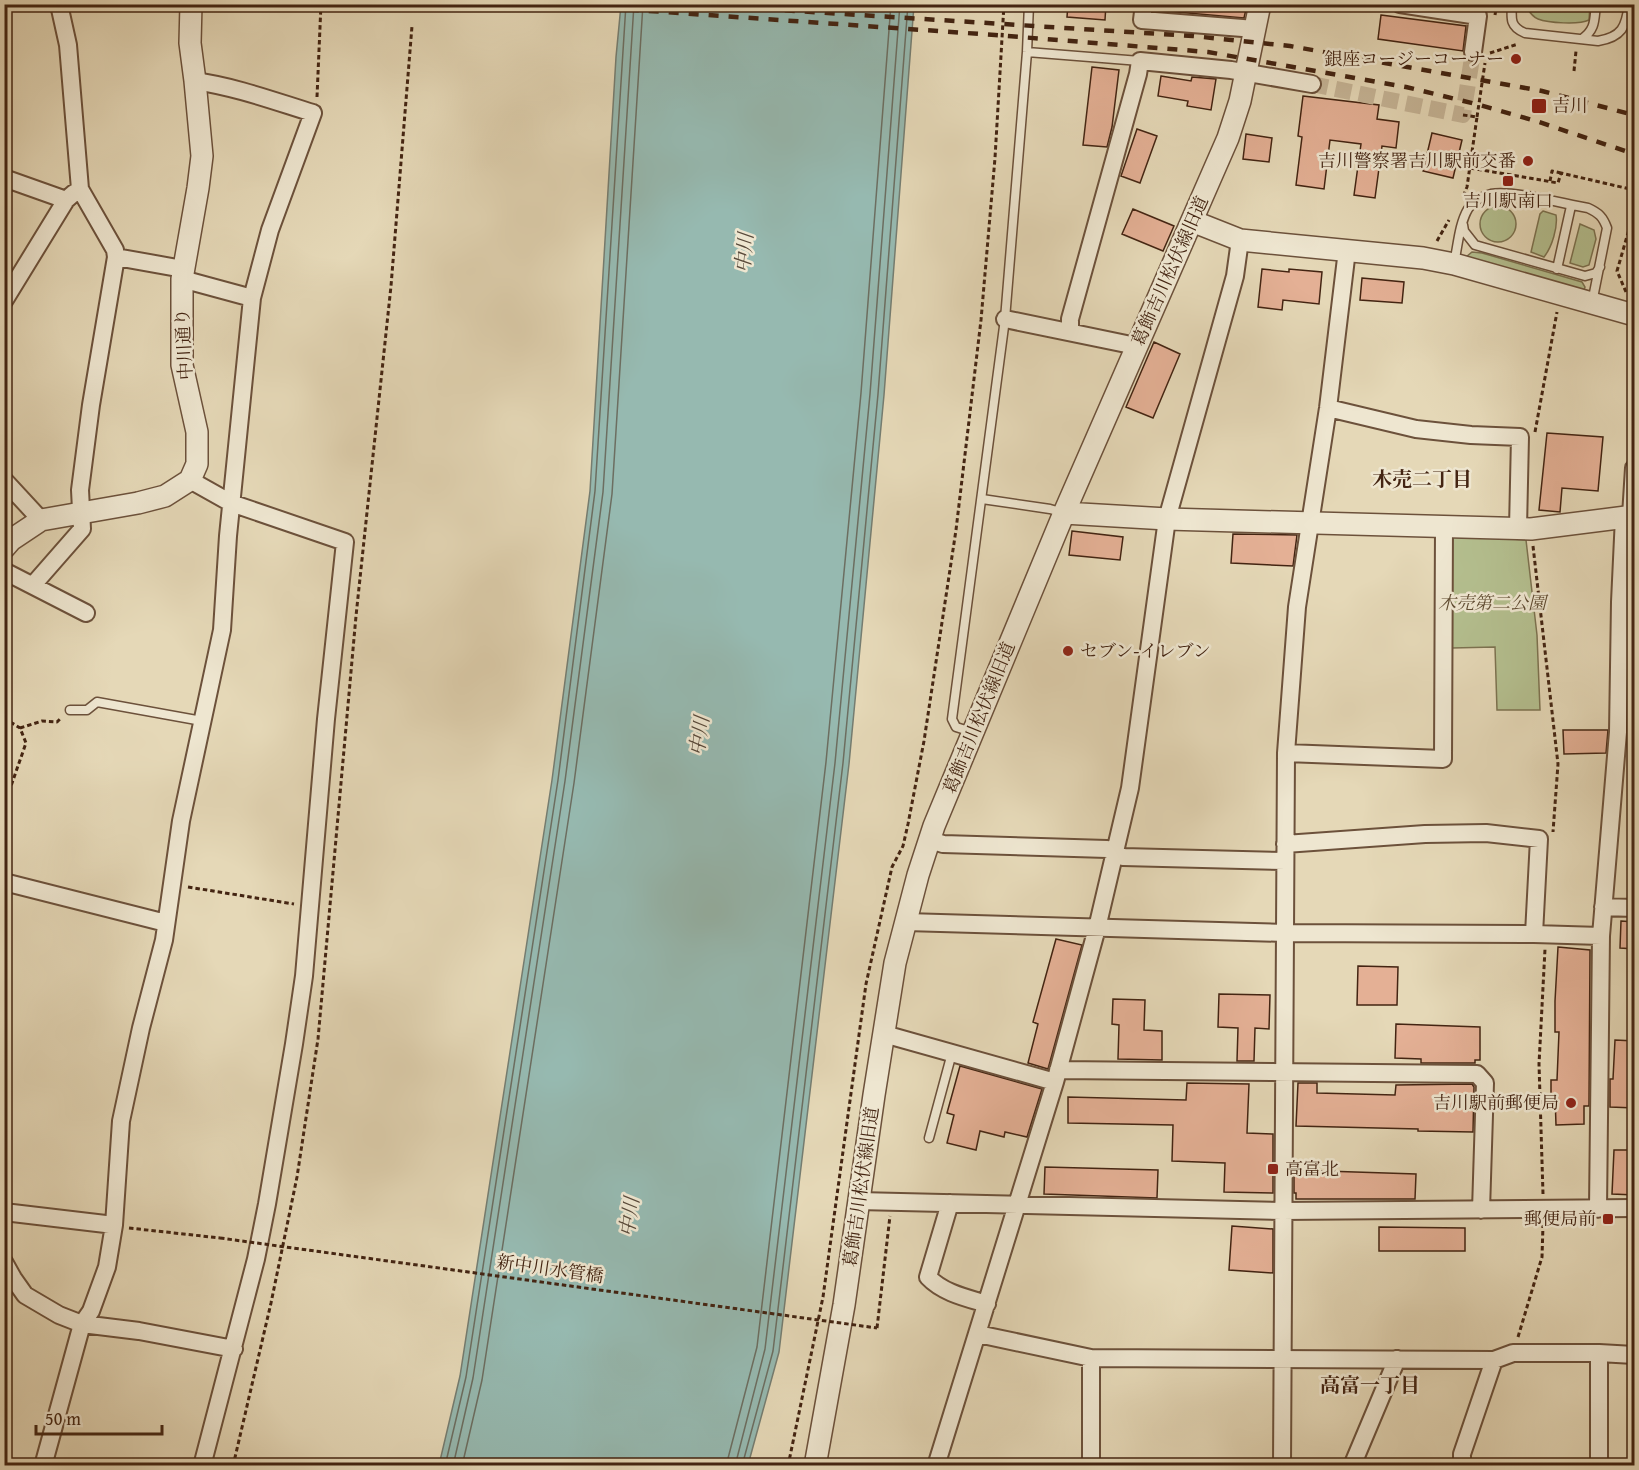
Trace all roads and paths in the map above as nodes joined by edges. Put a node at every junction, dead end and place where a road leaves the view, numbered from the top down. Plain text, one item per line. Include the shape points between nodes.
1 (57, 4) edge
2 (191, 4) edge
3 (321, 4) edge
4 (1004, 4) edge
5 (1029, 4) edge
6 (1144, 4) edge
7 (1260, 4) edge
8 (1400, 4) edge
9 (1512, 4) edge
10 (1596, 4) edge
11 (1629, 4) edge
12 (412, 26) dead end
13 (1255, 29) junction
14 (1582, 39) junction
15 (1520, 44) dead end
16 (1576, 51) dead end
17 (1027, 52) junction
18 (1473, 52) tunnel mouth
19 (1140, 61) junction
20 (1574, 71) dead end
21 (1246, 72) junction
22 (195, 81) junction
23 (1312, 84) tunnel mouth
24 (313, 113) junction
25 (1464, 115) dead end
26 (1477, 117) junction
27 (1470, 168) junction
28 (1561, 173) junction
29 (4, 178) edge
30 (1550, 181) junction
31 (80, 189) junction
32 (1635, 190) edge
33 (1462, 196) dead end
34 (66, 200) junction
35 (1571, 206) junction
36 (1635, 212) edge
37 (1452, 214) dead end
38 (1192, 221) junction
39 (1463, 223) junction
40 (1240, 240) junction
41 (1437, 241) dead end
42 (1347, 250) junction
43 (116, 257) junction
44 (1454, 264) junction
45 (1600, 266) junction
46 (1557, 269) junction
47 (182, 274) junction
48 (252, 298) junction
49 (4, 301) edge
50 (1592, 303) junction
51 (1631, 307) edge
52 (1005, 319) junction
53 (1070, 332) junction
54 (1136, 346) junction
55 (1328, 408) junction
56 (373, 460) dead end
57 (1635, 468) edge
58 (4, 480) edge
59 (190, 480) junction
60 (982, 499) junction
61 (231, 503) junction
62 (82, 512) junction
63 (1064, 513) junction
64 (1630, 517) edge
65 (1167, 519) junction
66 (41, 520) junction
67 (1311, 523) junction
68 (1444, 527) junction
69 (1518, 528) junction
70 (4, 548) edge
71 (4, 571) edge
72 (33, 585) junction
73 (86, 613) dead end
74 (70, 710) joint
75 (4, 718) edge
76 (202, 721) junction
77 (20, 728) junction
78 (973, 732) junction
79 (1286, 753) junction
80 (4, 806) edge
81 (930, 840) junction
82 (1285, 844) junction
83 (1115, 853) junction
84 (1285, 861) junction
85 (4, 882) edge
86 (172, 884) junction
87 (310, 907) junction
88 (1603, 907) junction
89 (1635, 908) edge
90 (906, 922) junction
91 (166, 923) junction
92 (1097, 928) junction
93 (1285, 933) junction
94 (1534, 934) junction
95 (1601, 936) junction
96 (884, 1034) junction
97 (952, 1053) junction
98 (1283, 1072) junction
99 (1056, 1076) junction
100 (929, 1138) dead end
101 (858, 1201) junction
102 (950, 1203) junction
103 (1017, 1206) junction
104 (1635, 1208) edge
105 (1598, 1209) junction
106 (1481, 1210) junction
107 (1282, 1211) junction
108 (4, 1212) edge
109 (120, 1226) junction
110 (888, 1234) dead end
111 (4, 1262) edge
112 (987, 1304) junction
113 (82, 1324) junction
114 (978, 1334) junction
115 (234, 1349) junction
116 (1599, 1353) junction
117 (1635, 1355) edge
118 (258, 1357) dead end
119 (1091, 1358) junction
120 (1283, 1359) junction
121 (1396, 1359) junction
122 (1494, 1360) junction
123 (43, 1466) edge
124 (202, 1466) edge
125 (233, 1466) edge
126 (788, 1466) edge
127 (815, 1466) edge
128 (936, 1466) edge
129 (1091, 1466) edge
130 (1281, 1466) edge
131 (1352, 1466) edge
132 (1462, 1466) edge
133 (1599, 1466) edge

1 - 31 street via 68,45
2 - 22 street, 中川通り via 190,43
3 - 24 path
4 - 126 path via 993,181 966,449 924,741 903,846 892,867 866,984 824,1297
5 - 17 lane
6 - 13 street via 1142,20
7 - 13 street, 葛飾吉川松伏線旧道
8 - 18 street via 1478,16
9 - 14 lane via 1512,25 1517,30
10 - 14 lane via 1591,33
11 - 14 lane via 1620,33 1598,41
12 - 56 path
13 - 21 street, 葛飾吉川松伏線旧道
15 - 26 path via 1486,54
16 - 20 path
17 - 19 lane
17 - 52 lane
19 - 21 street
19 - 53 street via 1070,319
21 - 23 street
21 - 38 street, 葛飾吉川松伏線旧道 via 1228,138
22 - 24 street
22 - 47 street, 中川通り via 202,156
24 - 48 street via 270,230
25 - 26 path
26 - 27 path
27 - 30 path
27 - 33 path
28 - 30 path via 1558,183
28 - 30 path via 1552,171
28 - 32 path
29 - 34 street
31 - 34 street
31 - 43 street
34 - 49 street
35 - 39 lane via 1493,194 1475,202
35 - 45 lane via 1597,212 1603,218 1607,228
35 - 46 lane
36 - 51 path via 1617,271
37 - 41 path
38 - 40 street
38 - 54 street, 葛飾吉川松伏線旧道
39 - 44 lane
39 - 46 lane via 1475,245
40 - 42 street
40 - 65 street via 1235,276
42 - 44 street
42 - 55 street
43 - 47 street
43 - 62 street via 91,405 80,490
44 - 50 street
45 - 46 lane via 1590,276
45 - 50 lane
47 - 48 street
47 - 59 street, 中川通り via 182,365 198,448
48 - 61 street
50 - 51 street
52 - 53 street
52 - 60 lane
53 - 54 street
54 - 63 street, 葛飾吉川松伏線旧道
55 - 67 street
55 - 69 street via 1416,429 1520,437
57 - 64 street
58 - 66 street
59 - 61 street
59 - 62 street via 165,496
60 - 63 lane
60 - 78 lane via 952,719 956,727
61 - 76 street via 222,630
61 - 87 street via 345,542
62 - 66 street
62 - 72 street via 82,529
63 - 65 street
63 - 78 street, 葛飾吉川松伏線旧道
64 - 69 street
64 - 88 street via 1620,602 1618,732
65 - 67 street
65 - 83 street via 1130,788
66 - 70 street
67 - 68 street
67 - 79 street via 1297,607
68 - 69 street
68 - 79 street via 1443,759
71 - 72 street
72 - 73 street
74 - 76 lane via 87,710 97,702
74 - 77 path via 57,722
75 - 77 path
76 - 86 street
77 - 80 path via 26,743
78 - 81 street, 葛飾吉川松伏線旧道
79 - 82 street
81 - 83 street via 943,844 1107,849
81 - 90 street, 葛飾吉川松伏線旧道
82 - 84 street
82 - 94 street via 1425,834 1486,833 1539,839
83 - 84 street via 1124,857
83 - 92 street
84 - 93 street
85 - 91 street
86 - 87 path
86 - 91 street
87 - 115 street via 302,987 267,1204
88 - 89 street
88 - 95 street
90 - 92 street
90 - 96 street, 葛飾吉川松伏線旧道
91 - 109 street via 121,1121
92 - 93 street
92 - 99 street
93 - 94 street
93 - 98 street
94 - 95 street
95 - 105 street
96 - 97 street
96 - 101 street, 葛飾吉川松伏線旧道
97 - 99 street
97 - 100 lane
98 - 99 street
98 - 106 street via 1477,1074 1485,1083
98 - 107 street
99 - 103 street
101 - 102 street
101 - 127 street, 葛飾吉川松伏線旧道 via 843,1316
102 - 103 street
102 - 112 street via 928,1277 935,1285
103 - 107 street
103 - 112 street
104 - 105 street
105 - 106 street
106 - 107 street
107 - 120 street
108 - 109 street
109 - 110 path, 新中川水管橋, bridge via 877,1328
109 - 113 street via 92,1311
111 - 113 street via 25,1295
112 - 114 street
113 - 115 street
113 - 123 street
114 - 119 street
114 - 128 street
115 - 124 street
116 - 117 street
116 - 122 street via 1513,1353
116 - 133 street
118 - 125 path
119 - 120 street
119 - 129 street
120 - 121 street
120 - 130 street
121 - 122 street
121 - 131 street
122 - 132 street via 1462,1454

